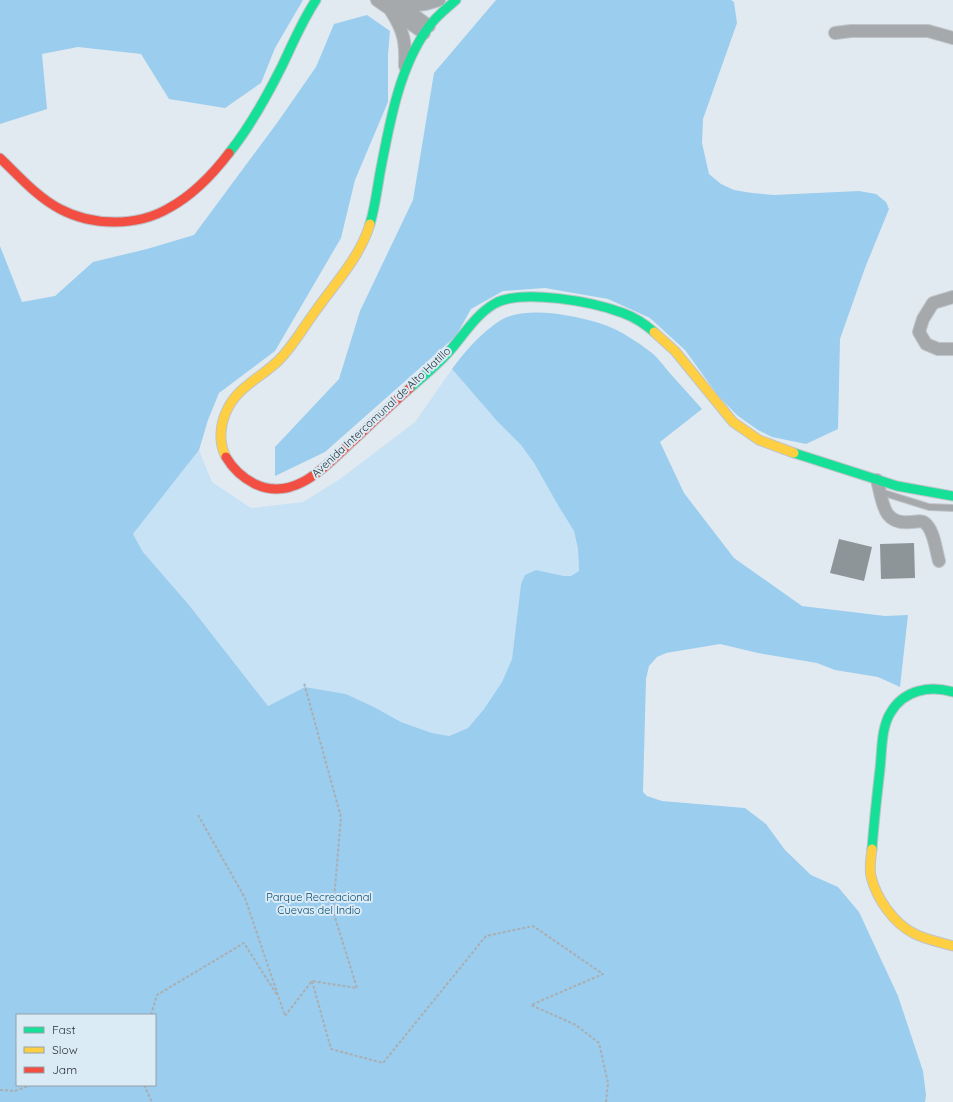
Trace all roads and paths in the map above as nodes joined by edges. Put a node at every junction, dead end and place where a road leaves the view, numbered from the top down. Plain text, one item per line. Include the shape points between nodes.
1 (316, 0) edge
2 (377, 0) edge
3 (439, 0) edge
4 (456, 0) edge
5 (394, 5) edge
6 (426, 30) junction
7 (835, 33) dead end
8 (953, 38) edge
9 (405, 72) junction
10 (0, 158) edge
11 (953, 297) edge
12 (953, 349) edge
13 (877, 480) junction
14 (881, 492) junction
15 (953, 496) edge
16 (953, 508) edge
17 (939, 561) dead end
18 (304, 683) dead end
19 (953, 692) edge
20 (198, 815) dead end
21 (953, 946) edge
22 (312, 982) junction
23 (279, 997) junction
24 (151, 1014) edge
25 (28, 1086) edge
26 (144, 1086) edge
27 (0, 1090) edge
28 (152, 1102) edge
29 (606, 1102) edge

1 - 10 street via 262,103 236,144 206,179 169,208 156,214 124,221 104,222 79,217 59,208
2 - 5 street
3 - 5 street via 418,5
4 - 6 street, Avenida Intercomunal de Alto Hatillo via 441,12
5 - 6 street
5 - 9 street via 403,33 406,52
6 - 9 street, Avenida Intercomunal de Alto Hatillo
7 - 8 street via 928,31
9 - 13 street, Avenida Intercomunal de Alto Hatillo via 389,128 370,223 362,246 289,348 268,370 242,389 226,412 221,434 223,451 229,463 242,476 254,484 268,488 290,487 305,482 446,355 470,325 490,307 509,298 526,296 592,304 623,313 641,322 670,346 733,422 750,435 774,446
11 - 12 street via 934,303 923,319 919,332 926,344 938,349
13 - 14 street
13 - 15 street, Avenida Intercomunal de Alto Hatillo
14 - 16 lane via 930,507
14 - 17 street via 890,518 903,523 927,524
18 - 22 path via 341,817 333,911 357,988
19 - 21 street via 945,688 916,692 898,702 887,719 870,864 879,895 904,927 913,934
20 - 23 path via 245,898
22 - 23 path via 285,1016
22 - 29 path via 331,1049 383,1063 486,936 533,926 603,974 531,1005 576,1025 600,1043 608,1083
23 - 24 path via 244,943 157,995
25 - 27 path via 15,1090
26 - 28 path

